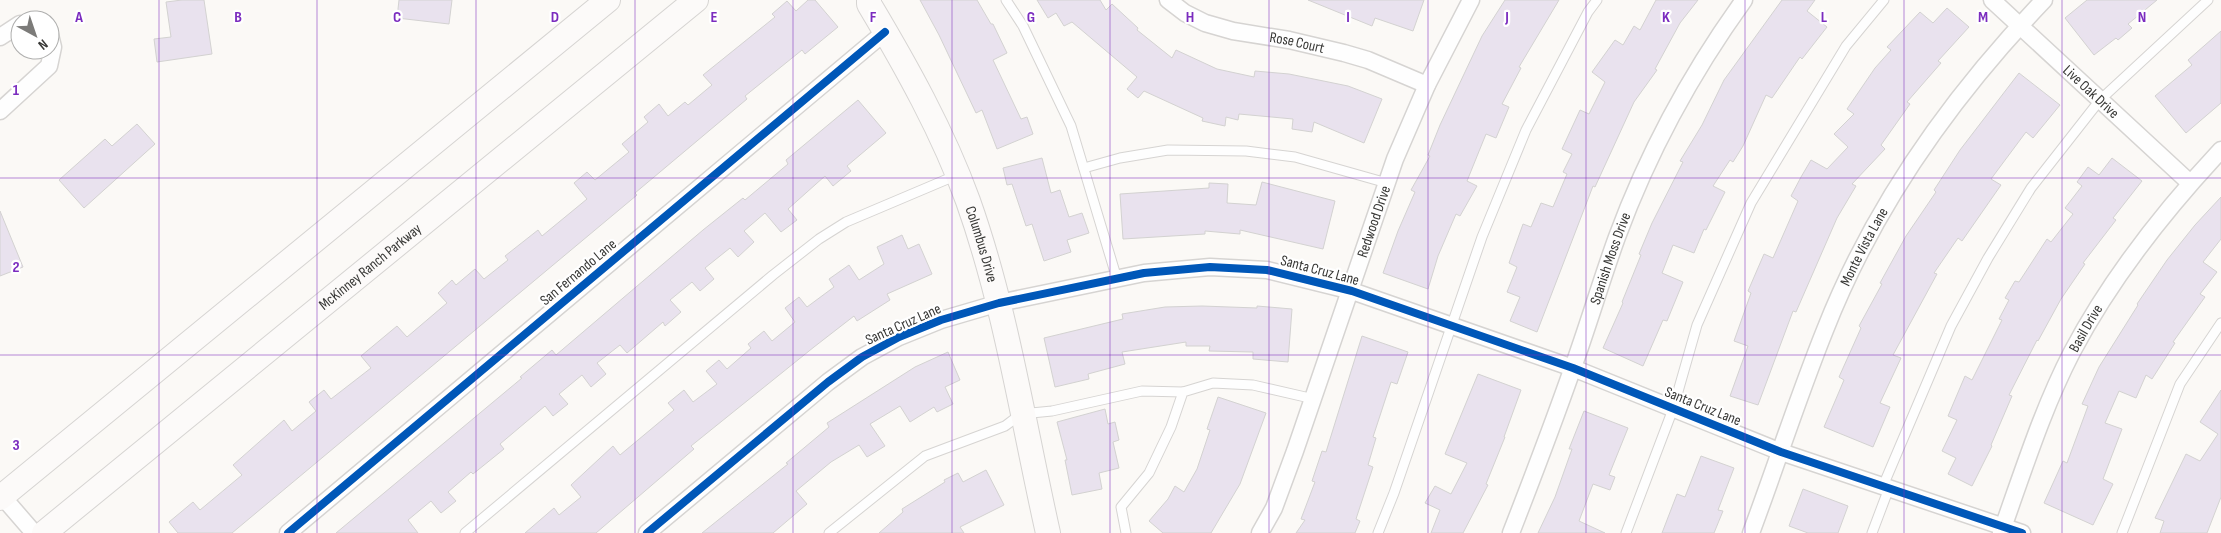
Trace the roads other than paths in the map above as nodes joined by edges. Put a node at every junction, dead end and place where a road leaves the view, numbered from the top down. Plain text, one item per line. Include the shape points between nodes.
1 (608, 0) edge
2 (696, 0) edge
3 (1006, 0) edge
4 (1168, 0) edge
5 (1471, 0) edge
6 (1597, 0) edge
7 (1744, 0) edge
8 (1884, 0) edge
9 (1992, 0) edge
10 (2044, 0) edge
11 (2208, 0) edge
12 (866, 1) edge
13 (2020, 25) junction
14 (10, 29) edge
15 (886, 32) junction
16 (0, 37) edge
17 (50, 60) edge
18 (1427, 86) junction
19 (2100, 100) junction
20 (0, 111) edge
21 (2221, 150) edge
22 (1084, 168) junction
23 (957, 175) junction
24 (1387, 183) junction
25 (2190, 183) junction
26 (1117, 279) junction
27 (1352, 291) junction
28 (999, 303) junction
29 (2221, 323) edge
30 (1450, 325) junction
31 (1573, 368) junction
32 (1183, 392) junction
33 (1314, 399) junction
34 (1673, 408) junction
35 (1021, 414) junction
36 (1781, 452) junction
37 (1886, 487) junction
38 (1, 497) edge
39 (2003, 530) edge
40 (34, 533) edge
41 (44, 533) edge
42 (288, 533) edge
43 (465, 533) edge
44 (647, 533) edge
45 (829, 533) edge
46 (1048, 533) edge
47 (1126, 533) edge
48 (1260, 533) edge
49 (1378, 533) edge
50 (1511, 533) edge
51 (1626, 533) edge
52 (1751, 533) edge
53 (1872, 533) edge
54 (2022, 533) edge
55 (2122, 533) edge

1 - 38 main road
2 - 41 main road, McKinney Ranch Parkway
3 - 22 lane via 1023,26 1071,126
4 - 18 street, Rose Court via 1185,13 1233,32 1344,53
5 - 18 street, Redwood Drive
6 - 30 lane via 1526,130
7 - 31 street, Spanish Moss Drive via 1705,59 1658,144 1618,235
8 - 34 lane via 1846,46 1751,203 1697,325
9 - 13 street, Live Oak Drive
10 - 13 street, Monte Vista Lane
11 - 19 lane
12 - 15 main road, Columbus Drive
13 - 19 street, Live Oak Drive
13 - 36 street, Monte Vista Lane via 1934,130 1881,213 1825,328
14 - 16 street
15 - 23 main road, Columbus Drive
15 - 42 street, San Fernando Lane
17 - 20 street via 48,66
18 - 24 street, Redwood Drive
19 - 25 street, Live Oak Drive
19 - 37 lane via 2031,188 1988,258 1951,326
21 - 25 street, Basil Drive
22 - 24 lane via 1168,150 1246,151 1295,157
22 - 26 lane
23 - 28 main road, Columbus Drive
23 - 43 lane via 861,215 812,245
24 - 27 street, Redwood Drive
25 - 39 street, Basil Drive via 2130,260 2072,352 2026,459
26 - 27 street, Santa Cruz Lane via 1210,267 1267,270
26 - 28 street, Santa Cruz Lane
27 - 30 street, Santa Cruz Lane
27 - 33 street, Redwood Drive
28 - 35 main road, Columbus Drive
28 - 44 street, Santa Cruz Lane via 922,327 862,357
29 - 55 lane via 2180,384
30 - 31 street, Santa Cruz Lane
30 - 49 lane
31 - 34 street, Santa Cruz Lane
31 - 50 street, Spanish Moss Drive
32 - 33 lane via 1213,383 1253,385
32 - 35 lane via 1142,391 1052,411
32 - 47 lane via 1172,427 1149,473 1121,507
33 - 48 street, Redwood Drive via 1274,508
34 - 36 street, Santa Cruz Lane
34 - 51 lane
35 - 45 lane via 1005,426 925,456
35 - 46 main road, Columbus Drive
36 - 37 street, Santa Cruz Lane
36 - 52 street, Monte Vista Lane
37 - 39 street, Santa Cruz Lane
37 - 53 lane
38 - 40 street
39 - 54 street, Santa Cruz Lane

